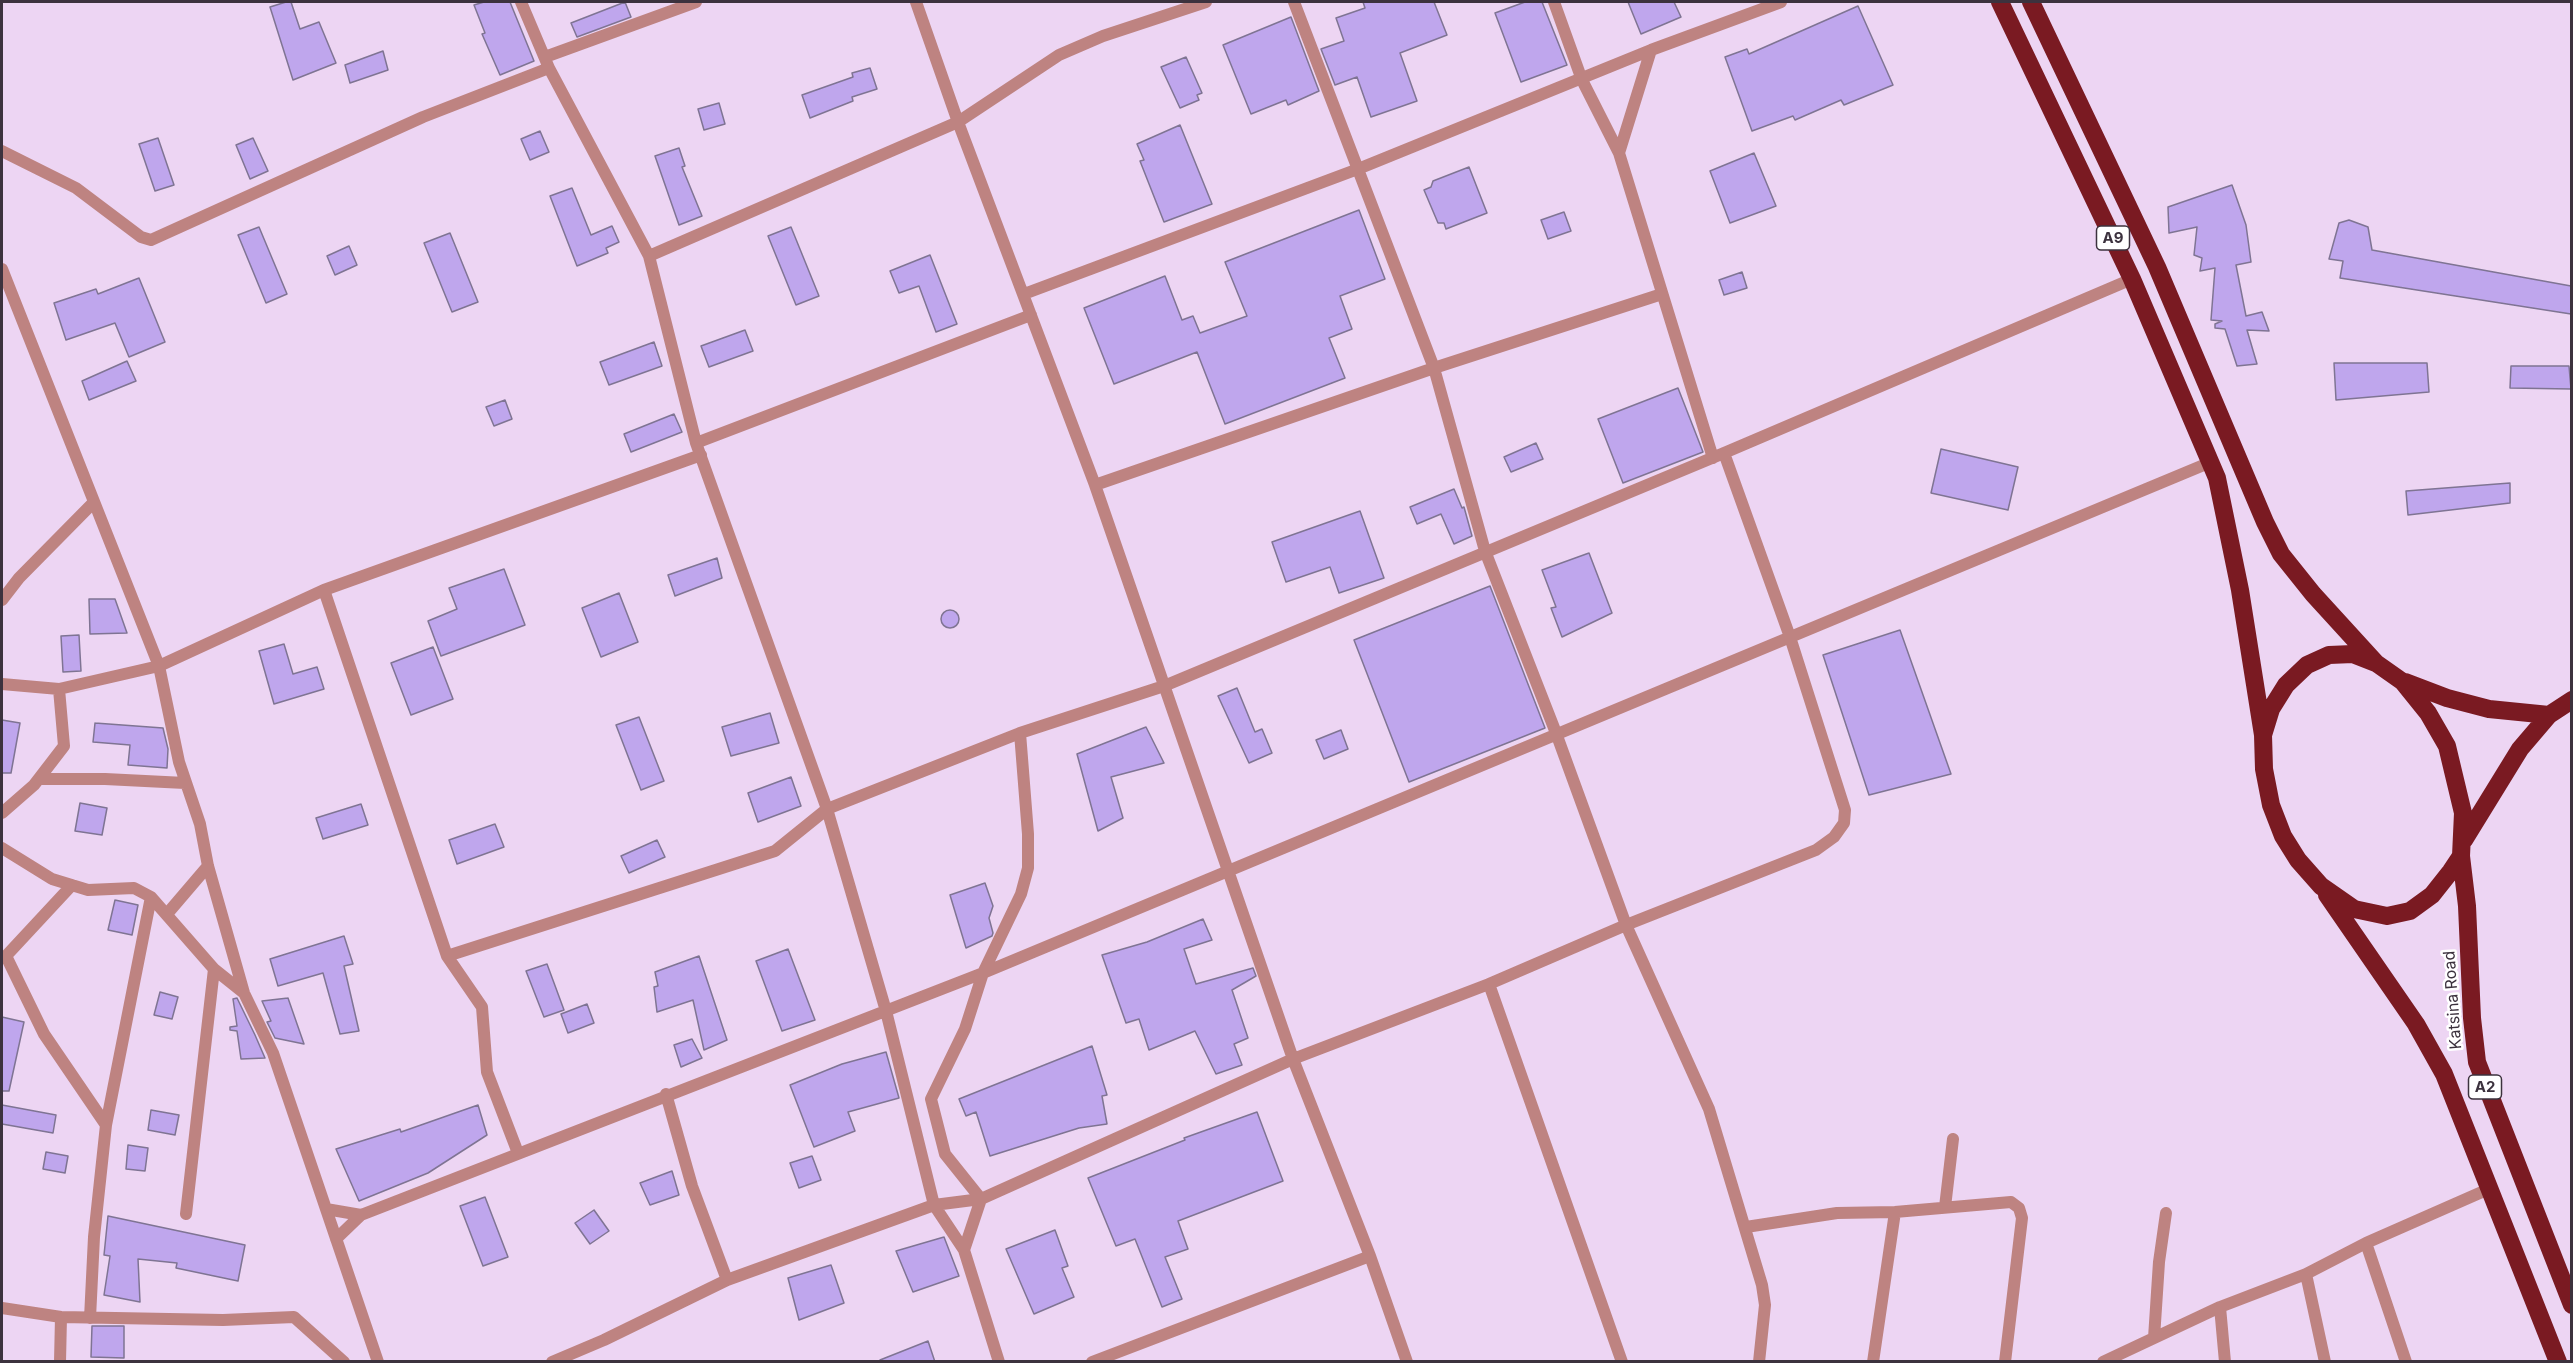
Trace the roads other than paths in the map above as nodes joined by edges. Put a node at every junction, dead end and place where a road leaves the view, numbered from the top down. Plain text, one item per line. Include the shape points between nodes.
1 (521, 2) edge
2 (696, 2) edge
3 (916, 2) edge
4 (1206, 2) edge
5 (1294, 2) edge
6 (1554, 2) edge
7 (1781, 2) edge
8 (2000, 2) edge
9 (2031, 2) edge
10 (1651, 50) junction
11 (547, 62) junction
12 (1582, 80) junction
13 (958, 122) junction
14 (2, 151) edge
15 (1619, 153) junction
16 (1358, 169) junction
17 (649, 256) junction
18 (2, 269) edge
19 (2132, 279) junction
20 (1024, 294) junction
21 (1662, 294) junction
22 (1031, 315) junction
23 (1434, 368) junction
24 (699, 449) junction
25 (1719, 455) junction
26 (2211, 462) junction
27 (1095, 485) junction
28 (94, 502) junction
29 (1485, 551) junction
30 (324, 590) junction
31 (2, 600) edge
32 (1790, 637) junction
33 (2376, 663) junction
34 (159, 666) junction
35 (2403, 681) junction
36 (2, 684) edge
37 (1164, 686) junction
38 (59, 689) junction
39 (2571, 700) edge
40 (2549, 715) junction
41 (1020, 733) junction
42 (1556, 733) junction
43 (2263, 735) junction
44 (39, 779) junction
45 (185, 783) junction
46 (827, 809) junction
47 (2, 813) edge
48 (2, 848) edge
49 (2462, 848) junction
50 (208, 866) junction
51 (1228, 868) junction
52 (72, 885) junction
53 (2321, 886) junction
54 (151, 897) junction
55 (167, 914) junction
56 (1626, 925) junction
57 (447, 956) junction
58 (214, 969) junction
59 (983, 973) junction
60 (1489, 984) junction
61 (244, 993) junction
62 (886, 1011) junction
63 (1293, 1059) junction
64 (666, 1094) junction
65 (106, 1125) junction
66 (1953, 1139) dead end
67 (518, 1153) junction
68 (2491, 1188) junction
69 (981, 1199) junction
70 (934, 1205) junction
71 (1945, 1207) junction
72 (326, 1209) junction
73 (1896, 1212) junction
74 (2166, 1213) dead end
75 (186, 1214) dead end
76 (361, 1215) junction
77 (1746, 1227) junction
78 (336, 1239) junction
79 (2366, 1243) junction
80 (964, 1250) junction
81 (1370, 1256) junction
82 (2306, 1274) junction
83 (727, 1280) junction
84 (2571, 1305) edge
85 (2220, 1307) junction
86 (2, 1308) edge
87 (61, 1317) junction
88 (90, 1318) junction
89 (2154, 1338) junction
90 (60, 1362) edge
91 (344, 1362) edge
92 (378, 1362) edge
93 (552, 1362) edge
94 (999, 1362) edge
95 (1092, 1362) edge
96 (1407, 1362) edge
97 (1622, 1362) edge
98 (1759, 1362) edge
99 (1873, 1362) edge
100 (2005, 1362) edge
101 (2103, 1362) edge
102 (2225, 1362) edge
103 (2325, 1362) edge
104 (2406, 1362) edge
105 (2558, 1362) edge

1 - 11 street
2 - 11 street
3 - 13 street
4 - 13 street via 1059,55
5 - 16 street
6 - 12 street
7 - 10 street
8 - 19 highway, A9
9 - 33 highway, A9 via 2157,267 2281,554
10 - 12 street
10 - 15 street
11 - 14 street via 151,240 141,237 76,188
11 - 17 street
12 - 15 street
12 - 16 street
13 - 17 street
13 - 20 street
15 - 21 street
16 - 20 street
16 - 23 street
17 - 24 street
18 - 28 street
19 - 25 street
19 - 26 highway, A9
20 - 22 street
21 - 23 street
21 - 25 street
22 - 24 street
22 - 27 street
23 - 27 street
23 - 29 street
24 - 30 street
24 - 46 street
25 - 29 street
25 - 32 street
26 - 32 street
26 - 43 highway, A9 via 2240,590
27 - 37 street
28 - 31 street
28 - 34 street
29 - 37 street
29 - 42 street
30 - 34 street
30 - 57 street
32 - 42 street
32 - 56 street via 1845,810 1844,823 1834,837 1816,850
33 - 35 highway, A2
33 - 43 highway, A2 via 2353,654 2329,655 2307,665 2286,685 2271,709
34 - 38 street
34 - 45 street
35 - 40 highway, A2 via 2489,709
35 - 49 highway, A2 via 2447,746 2463,813
36 - 38 street
37 - 41 street
37 - 51 street
38 - 44 street via 64,746
39 - 40 highway, A2
40 - 49 highway, A2 via 2505,770
41 - 46 street
41 - 59 street via 1028,868 1021,894
42 - 51 street
42 - 56 street
43 - 53 highway, A2 via 2264,768 2279,826 2298,860
44 - 45 street
44 - 47 street
45 - 50 street via 200,824
46 - 57 street via 775,851
46 - 62 street
48 - 52 street via 52,879
49 - 53 highway, A2 via 2432,896 2410,911 2387,916 2354,909
49 - 84 highway, Katsina Road / A2 via 2477,1062
50 - 55 street
50 - 61 street
51 - 59 street
51 - 63 street
52 - 54 street via 88,890 134,888
52 - 65 street via 6,956 44,1034
53 - 68 highway, A2 via 2416,1024 2444,1074
54 - 55 street
54 - 65 street
55 - 58 street
56 - 60 street
56 - 77 street via 1709,1109
57 - 67 street via 482,1007 487,1072
58 - 61 street
58 - 75 street
59 - 62 street
59 - 69 street via 965,1029 931,1099 945,1154
60 - 63 street
60 - 97 street
61 - 72 street via 273,1053
62 - 64 street
62 - 70 street
63 - 69 street
63 - 81 street
64 - 67 street
64 - 83 street via 692,1186
65 - 88 street
66 - 71 street
67 - 76 street
68 - 79 street
68 - 105 highway, A2
69 - 70 street
69 - 80 street
70 - 80 street
70 - 83 street
71 - 73 street
71 - 100 street via 2000,1202 2019,1208 2022,1218
72 - 76 street
72 - 78 street
73 - 77 street via 1837,1213
73 - 99 street
74 - 89 street
76 - 78 street
77 - 98 street via 1765,1305
78 - 92 street
79 - 82 street
79 - 104 street
80 - 94 street
81 - 95 street
81 - 96 street
82 - 85 street
82 - 103 street
83 - 93 street
85 - 89 street
85 - 102 street
86 - 87 street
87 - 88 street
87 - 90 street
88 - 91 street via 294,1317
89 - 101 street

